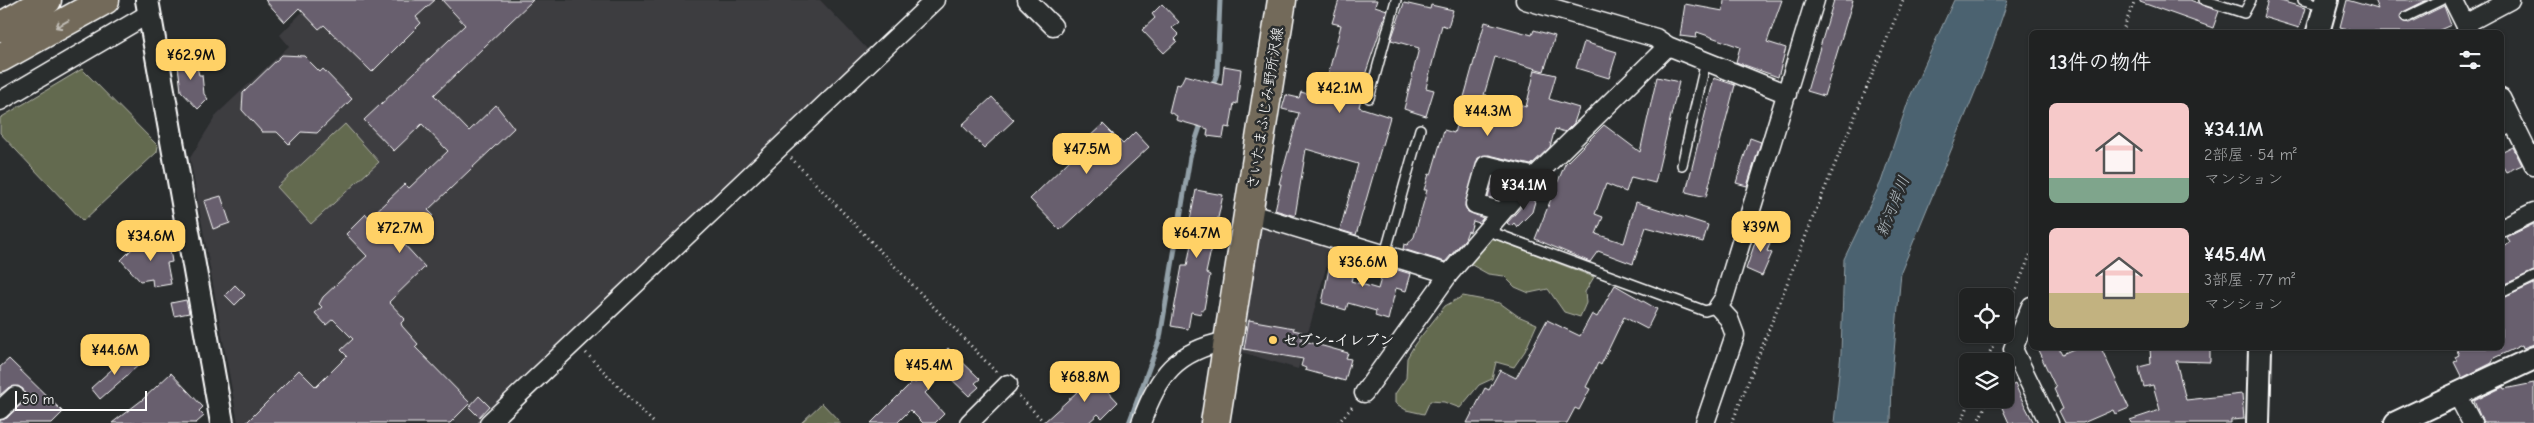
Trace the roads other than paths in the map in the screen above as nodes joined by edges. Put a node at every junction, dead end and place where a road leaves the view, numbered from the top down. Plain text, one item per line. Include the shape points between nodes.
1 (47, 0) edge
2 (105, 0) edge
3 (935, 0) edge
4 (1027, 0) edge
5 (1282, 0) edge
6 (1396, 0) edge
7 (1525, 0) edge
8 (1815, 0) edge
9 (2204, 0) edge
10 (2251, 0) edge
11 (2303, 0) edge
12 (2441, 0) edge
13 (2453, 0) edge
14 (2510, 0) edge
15 (2326, 3) edge
16 (149, 6) edge
17 (2406, 17) dead end
18 (1052, 26) dead end
19 (0, 27) edge
20 (2467, 28) edge
21 (2319, 30) edge
22 (1668, 46) junction
23 (0, 58) edge
24 (1706, 61) junction
25 (1787, 94) junction
26 (1368, 98) dead end
27 (0, 101) edge
28 (2504, 112) edge
29 (1420, 129) dead end
30 (2508, 130) edge
31 (2533, 158) edge
32 (1682, 165) dead end
33 (1534, 177) junction
34 (1502, 212) junction
35 (2534, 212) edge
36 (1248, 213) junction
37 (2504, 227) edge
38 (1486, 230) junction
39 (1385, 254) junction
40 (1449, 274) junction
41 (2534, 277) edge
42 (2504, 292) edge
43 (1718, 307) junction
44 (2029, 311) edge
45 (1227, 341) junction
46 (2260, 350) edge
47 (2534, 358) edge
48 (1008, 384) road end
49 (1364, 393) road end
50 (2457, 394) junction
51 (15, 396) dead end
52 (0, 410) edge
53 (222, 423) edge
54 (489, 423) edge
55 (969, 423) edge
56 (1141, 423) edge
57 (1215, 423) edge
58 (1705, 423) edge
59 (2049, 423) edge
60 (2258, 423) edge
61 (2396, 423) edge
62 (2472, 423) edge

1 - 19 main road
2 -> 23 main road
3 - 54 street
4 - 18 street
5 - 36 main road, さいたまふじみ野所沢線
6 - 26 lane
7 - 22 street via 1656,38
8 - 25 street
9 - 10 lane via 2244,13
11 - 15 lane
12 - 17 lane
13 - 20 street
14 - 20 street
15 - 21 street
16 - 27 street
16 - 53 street
22 - 24 street
22 - 33 street
24 - 25 street
24 - 32 lane
25 - 43 street via 1724,298
28 - 30 street
29 - 39 lane
30 - 31 street
33 - 34 street
33 - 34 street via 1486,165 1475,204
34 - 38 street
35 - 37 street
36 - 39 street
36 - 45 main road, さいたまふじみ野所沢線
38 - 40 street
38 - 43 lane via 1705,311
39 - 40 street
40 - 49 street
41 - 42 lane
43 - 58 street via 1729,320 1735,335
44 - 59 street via 2013,349
45 - 56 street via 1187,354 1165,373 1150,398
45 - 57 main road, さいたまふじみ野所沢線
46 - 60 street
47 - 50 street
48 - 55 street
50 - 61 street
50 - 62 street
51 - 52 street

